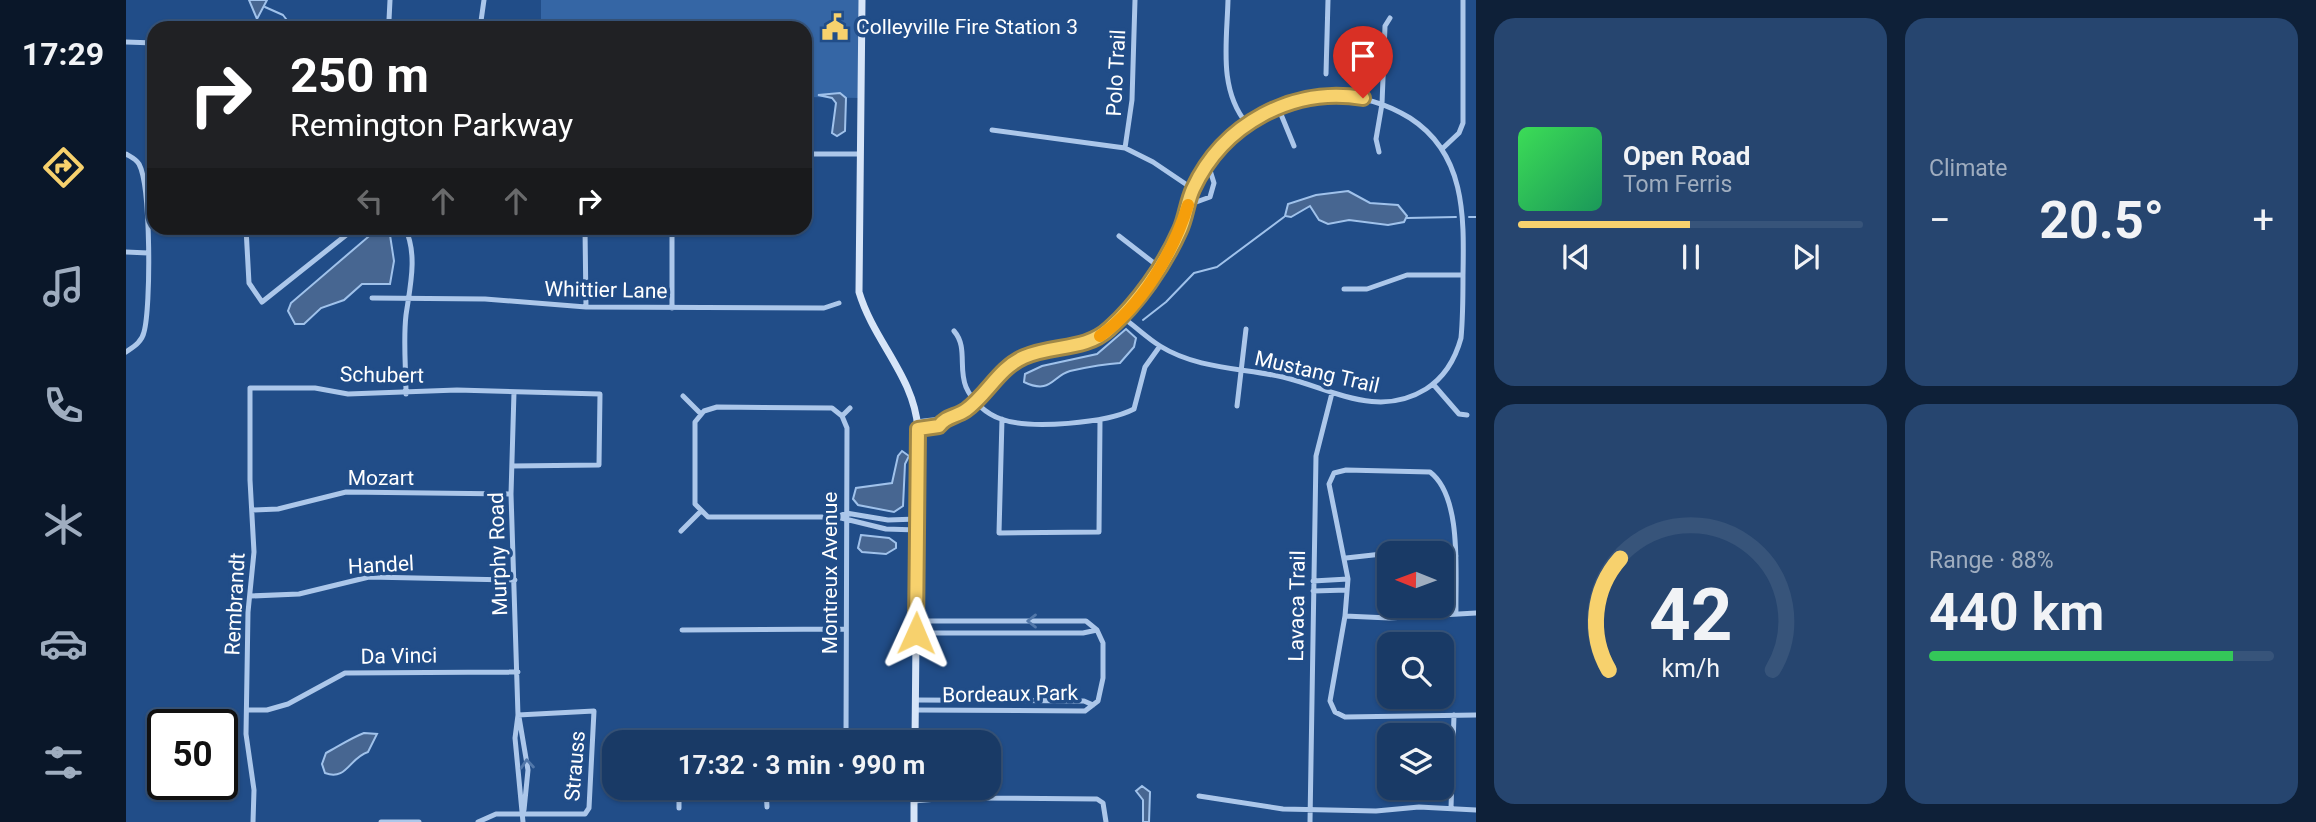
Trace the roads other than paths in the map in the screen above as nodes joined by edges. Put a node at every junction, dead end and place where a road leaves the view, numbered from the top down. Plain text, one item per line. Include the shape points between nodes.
1 (390, 0) edge
2 (484, 0) edge
3 (862, 0) edge
4 (1135, 0) edge
5 (1227, 0) edge
6 (1328, 0) edge
7 (1463, 0) edge
8 (1390, 18) dead end
9 (390, 21) edge
10 (481, 21) edge
11 (126, 42) edge
12 (147, 43) edge
13 (1326, 74) dead end
14 (1382, 104) junction
15 (1278, 107) junction
16 (1247, 124) junction
17 (992, 130) dead end
18 (1294, 146) dead end
19 (1125, 148) junction
20 (1441, 149) junction
21 (1379, 152) dead end
22 (126, 154) edge
23 (812, 154) edge
24 (859, 154) junction
25 (1208, 164) junction
26 (1194, 189) junction
27 (1188, 205) junction
28 (246, 235) edge
29 (346, 235) edge
30 (409, 235) edge
31 (585, 235) edge
32 (672, 235) edge
33 (1119, 236) dead end
34 (126, 252) edge
35 (148, 253) junction
36 (1159, 267) junction
37 (1463, 275) junction
38 (1345, 289) dead end
39 (372, 298) dead end
40 (410, 298) junction
41 (839, 303) dead end
42 (586, 307) junction
43 (672, 308) junction
44 (1122, 317) junction
45 (1246, 329) dead end
46 (954, 331) dead end
47 (1160, 346) junction
48 (126, 352) edge
49 (1241, 371) junction
50 (1433, 384) junction
51 (250, 388) joint
52 (514, 392) junction
53 (1332, 393) junction
54 (406, 394) junction
55 (683, 396) dead end
56 (975, 403) junction
57 (1237, 406) dead end
58 (850, 408) dead end
59 (701, 414) junction
60 (1467, 415) dead end
61 (842, 416) junction
62 (1002, 419) junction
63 (1100, 421) junction
64 (918, 426) junction
65 (512, 466) junction
66 (511, 494) junction
67 (252, 510) junction
68 (700, 512) junction
69 (846, 513) junction
70 (837, 517) junction
71 (917, 519) junction
72 (846, 521) junction
73 (917, 530) junction
74 (681, 531) dead end
75 (1377, 555) edge
76 (1456, 556) joint
77 (1346, 558) junction
78 (515, 579) junction
79 (1348, 579) junction
80 (1313, 581) junction
81 (1348, 590) junction
82 (1313, 591) junction
83 (251, 596) junction
84 (1476, 613) edge
85 (1456, 614) junction
86 (1345, 615) junction
87 (916, 621) junction
88 (940, 621) junction
89 (846, 629) junction
90 (1097, 630) junction
91 (682, 631) dead end
92 (916, 633) junction
93 (940, 633) junction
94 (517, 672) junction
95 (915, 699) junction
96 (941, 700) junction
97 (1093, 705) junction
98 (248, 710) junction
99 (915, 710) junction
100 (941, 710) junction
101 (518, 715) junction
102 (1454, 715) junction
103 (1476, 715) edge
104 (846, 730) edge
105 (915, 730) edge
106 (1001, 796) edge
107 (1199, 796) dead end
108 (679, 800) edge
109 (766, 800) edge
110 (914, 800) edge
111 (766, 807) dead end
112 (679, 808) dead end
113 (1451, 808) junction
114 (1311, 810) junction
115 (1476, 810) edge
116 (523, 813) junction
117 (253, 822) edge
118 (381, 822) edge
119 (419, 822) edge
120 (478, 822) edge
121 (523, 822) edge
122 (914, 822) edge
123 (1106, 822) edge
124 (1310, 822) edge

1 - 9 street
2 - 10 street
3 - 24 main road
4 - 19 street, Polo Trail via 1132,100
5 - 16 street via 1227,84
6 - 13 street
7 - 20 street via 1463,123
8 - 14 street via 1385,26
11 - 12 street
14 - 15 street, Mustang Trail via 1327,95
14 - 20 street, Mustang Trail via 1416,122
14 - 21 street via 1376,139
15 - 16 street, Mustang Trail
15 - 18 street
16 - 25 street, Mustang Trail
17 - 19 street
19 - 26 street
20 - 37 street, Mustang Trail via 1459,184 1464,207
22 - 35 street via 139,163 144,181
23 - 24 street
24 - 64 main road via 859,292 876,336 905,377
25 - 26 street, Mustang Trail
25 - 27 street via 1214,183 1210,197
26 - 27 street, Mustang Trail
27 - 36 street, Mustang Trail
28 - 29 street via 249,283 262,302
30 - 40 street
31 - 42 street
32 - 43 street
33 - 36 street
34 - 35 street
35 - 48 street via 145,332
36 - 44 street, Mustang Trail
37 - 38 street via 1407,275 1367,289
37 - 50 street, Mustang Trail via 1459,347 1447,371
39 - 40 street, Whittier Lane
40 - 42 street, Whittier Lane
40 - 54 street
41 - 43 street, Whittier Lane via 824,308
42 - 43 street, Whittier Lane
44 - 47 street, Mustang Trail
44 - 56 street, Mustang Trail via 1087,343 1015,362
45 - 49 street
46 - 56 street via 961,339 965,386
47 - 49 street, Mustang Trail via 1192,361
47 - 63 street via 1146,367 1134,410
49 - 53 street, Mustang Trail via 1287,378
49 - 57 street
50 - 53 street, Mustang Trail via 1403,401 1384,404
50 - 60 street via 1459,414
51 - 54 street, Schubert
51 - 67 street, Rembrandt
52 - 54 street, Schubert
52 - 65 street, Murphy Road
52 - 65 street, Schubert via 600,394 599,465
53 - 80 street, Lavaca Trail via 1316,456
55 - 59 street
56 - 62 street
56 - 64 street, Mustang Trail via 939,426
58 - 61 street
59 - 61 street via 717,407 832,408
59 - 68 street via 695,422 695,504
61 - 69 street, Montreux Avenue via 847,428
62 - 63 street
62 - 63 street via 999,533 1041,534 1099,532
64 - 71 main road
65 - 66 street, Murphy Road
66 - 67 street, Mozart via 346,492 278,509
66 - 78 street, Murphy Road
67 - 83 street, Rembrandt
68 - 70 street via 708,517
68 - 74 street
69 - 70 street
69 - 71 street
69 - 72 street, Montreux Avenue
70 - 72 street
71 - 73 main road
72 - 73 street
72 - 89 street, Montreux Avenue
73 - 87 main road
75 - 77 street
76 - 77 street via 1439,479 1430,472 1346,470 1334,473 1329,484
76 - 85 street
77 - 79 street
78 - 83 street, Handel via 369,577 299,594
78 - 94 street, Murphy Road
79 - 80 street
79 - 81 street
80 - 82 street, Lavaca Trail
81 - 82 street
81 - 86 street
82 - 114 street, Lavaca Trail
83 - 98 street, Rembrandt
84 - 85 street
85 - 86 street
86 - 102 street via 1330,701 1335,712 1345,717
87 - 88 street
87 - 92 main road
90 -> 88 street via 1086,621
88 - 93 street
89 - 91 street
89 - 104 street, Montreux Avenue
90 - 93 street
90 - 97 street via 1103,643 1103,678 1102,692
92 - 93 street
92 - 95 main road
94 - 98 street, Da Vinci via 345,673 288,704
94 - 101 street, Murphy Road
95 - 96 street, Bordeaux Park
95 - 99 main road
96 - 97 street, Bordeaux Park via 1084,701
96 - 100 street
97 - 100 street, Bordeaux Park via 1084,711
98 - 117 street, Rembrandt
99 - 100 street, Bordeaux Park
99 - 105 main road
101 - 116 street, Murphy Road via 528,770
101 - 116 street, Strauss via 594,711 585,814
102 - 103 street
102 - 113 street
106 - 123 street via 1097,799 1103,803
107 - 114 street
108 - 112 street
109 - 111 street
110 - 122 main road
113 - 114 street
113 - 115 street
114 - 124 street, Lavaca Trail
116 - 120 street via 496,814
116 - 121 street, Murphy Road
118 - 119 street

